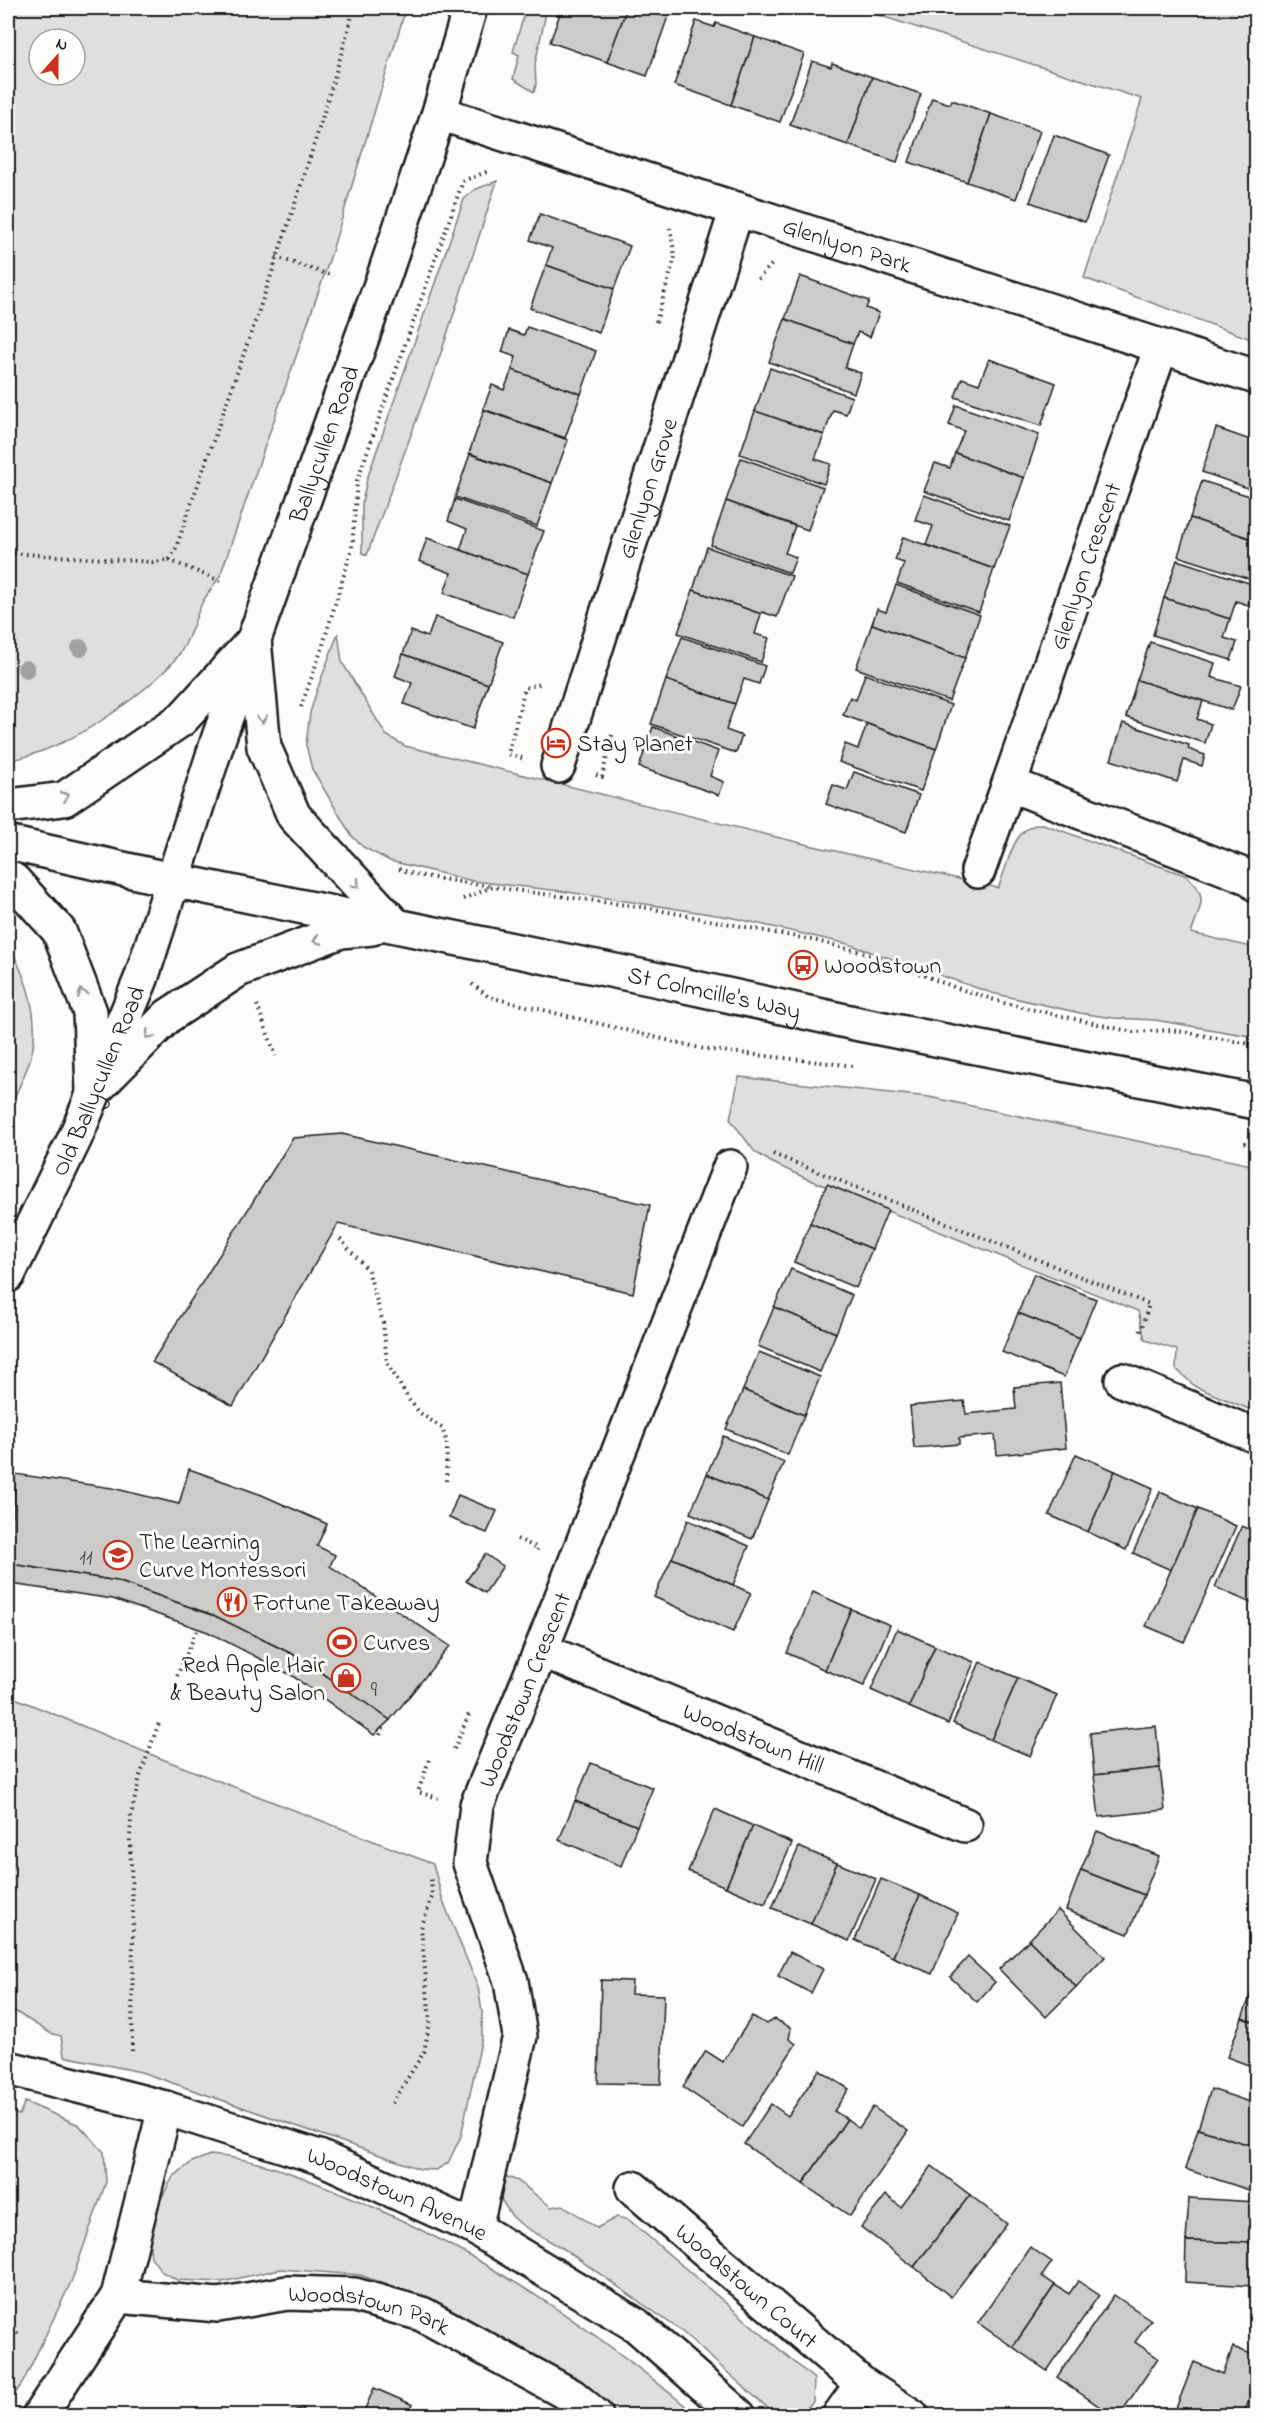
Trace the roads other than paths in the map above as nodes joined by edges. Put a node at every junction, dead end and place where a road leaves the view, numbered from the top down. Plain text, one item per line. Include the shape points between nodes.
1 (470, 8) edge
2 (439, 113) junction
3 (737, 209) junction
4 (1161, 347) junction
5 (1257, 377) edge
6 (254, 640) junction
7 (558, 766) dead end
8 (1008, 784) junction
9 (8, 806) edge
10 (8, 843) edge
11 (978, 872) dead end
12 (8, 878) edge
13 (172, 880) junction
14 (1257, 884) edge
15 (395, 925) junction
16 (93, 1092) junction
17 (1257, 1102) edge
18 (729, 1167) dead end
19 (8, 1275) edge
20 (1122, 1380) dead end
21 (1257, 1436) edge
22 (542, 1650) junction
23 (965, 1825) dead end
24 (8, 2068) edge
25 (165, 2108) junction
26 (633, 2188) dead end
27 (474, 2229) junction
28 (118, 2296) junction
29 (862, 2384) junction
30 (39, 2415) edge
31 (596, 2415) edge
32 (739, 2415) edge
33 (839, 2415) edge
34 (912, 2415) edge

1 - 2 street, Ballycullen Road
2 - 3 street, Glenlyon Park
2 - 6 street, Ballycullen Road
3 - 4 street, Glenlyon Park
3 - 7 street, Glenlyon Grove
4 - 5 street, Glenlyon Park
4 - 8 street, Glenlyon Crescent
9 -> 6 street via 64,799 182,719
6 - 13 street, Ballycullen Road
6 -> 15 street via 264,747 294,816
8 - 11 street, Glenlyon Crescent
8 - 14 street
10 - 13 street, St Colmcille's Way
16 -> 12 street via 90,1012 59,931
13 - 15 street, St Colmcille's Way
13 - 16 street, Old Ballycullen Road via 141,979
15 -> 16 street via 341,931 238,970 168,1016
15 - 17 street, St Colmcille's Way via 871,1027
16 - 19 street, Old Ballycullen Road
18 - 22 street, Woodstown Crescent
20 - 21 street
22 - 23 street, Woodstown Hill
22 - 27 street, Woodstown Crescent via 477,1805 470,1863 511,1981 520,2036
24 - 25 street, Woodstown Avenue
25 - 27 street, Woodstown Avenue via 319,2157
25 - 28 street
26 - 29 street, Woodstown Court
27 - 32 street, Woodstown Avenue via 636,2325
28 - 30 street
28 - 31 street, Woodstown Park via 218,2305 287,2293 355,2295 422,2314 572,2396
29 - 33 street
29 - 34 street, Woodstown Court

